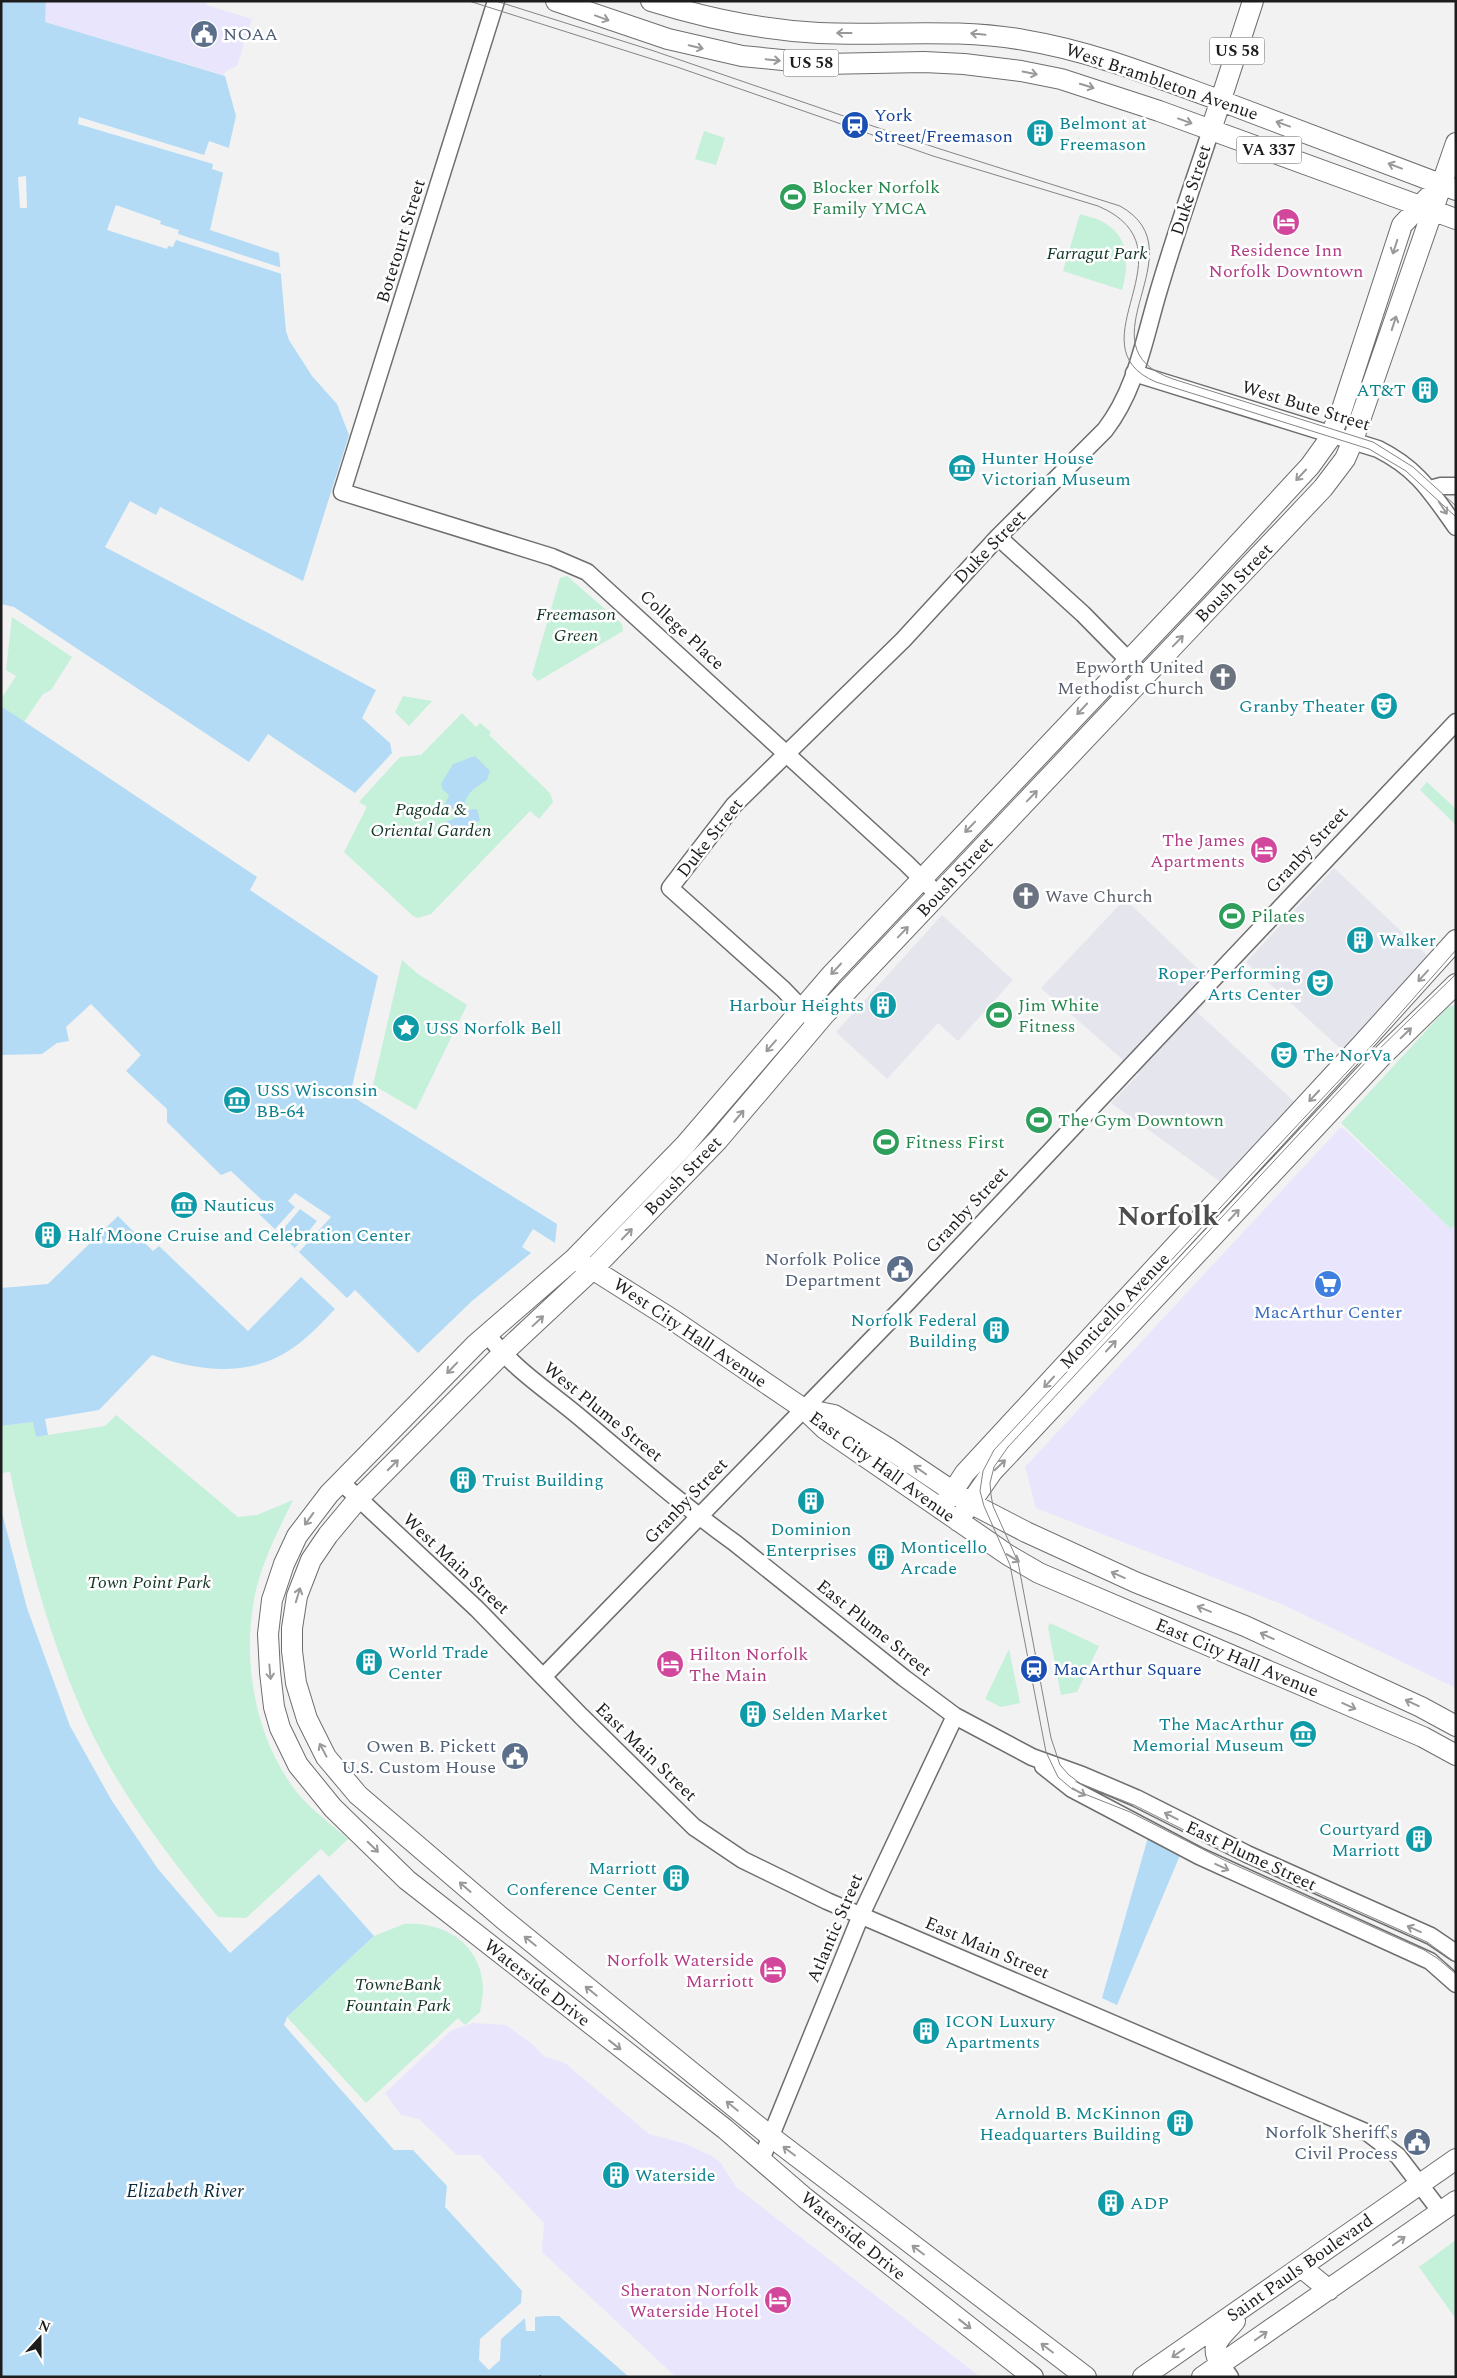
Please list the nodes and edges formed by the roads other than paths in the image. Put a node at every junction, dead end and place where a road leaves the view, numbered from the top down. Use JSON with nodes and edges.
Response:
{"nodes":[{"id":1,"x":496,"y":1,"type":"edge"},
{"id":2,"x":556,"y":1,"type":"edge"},
{"id":3,"x":651,"y":1,"type":"edge"},
{"id":4,"x":1253,"y":1,"type":"edge"},
{"id":5,"x":1221,"y":101,"type":"junction"},
{"id":6,"x":1211,"y":130,"type":"junction"},
{"id":7,"x":1456,"y":142,"type":"edge"},
{"id":8,"x":1448,"y":187,"type":"edge"},
{"id":9,"x":1426,"y":208,"type":"junction"},
{"id":10,"x":1456,"y":219,"type":"edge"},
{"id":11,"x":1134,"y":373,"type":"junction"},
{"id":12,"x":1331,"y":434,"type":"junction"},
{"id":13,"x":1353,"y":441,"type":"junction"},
{"id":14,"x":1456,"y":486,"type":"edge"},
{"id":15,"x":1430,"y":488,"type":"junction"},
{"id":16,"x":342,"y":492,"type":"joint"},
{"id":17,"x":1456,"y":527,"type":"edge"},
{"id":18,"x":998,"y":537,"type":"junction"},
{"id":19,"x":1128,"y":660,"type":"junction"},
{"id":20,"x":1145,"y":677,"type":"junction"},
{"id":21,"x":1456,"y":722,"type":"edge"},
{"id":22,"x":786,"y":754,"type":"junction"},
{"id":23,"x":922,"y":878,"type":"junction"},
{"id":24,"x":938,"y":895,"type":"junction"},
{"id":25,"x":1456,"y":940,"type":"edge"},
{"id":26,"x":1456,"y":984,"type":"edge"},
{"id":27,"x":802,"y":1009,"type":"junction"},
{"id":28,"x":817,"y":1024,"type":"junction"},
{"id":29,"x":575,"y":1258,"type":"junction"},
{"id":30,"x":593,"y":1269,"type":"junction"},
{"id":31,"x":487,"y":1334,"type":"junction"},
{"id":32,"x":502,"y":1354,"type":"junction"},
{"id":33,"x":804,"y":1409,"type":"junction"},
{"id":34,"x":341,"y":1482,"type":"junction"},
{"id":35,"x":952,"y":1492,"type":"junction"},
{"id":36,"x":358,"y":1499,"type":"junction"},
{"id":37,"x":970,"y":1503,"type":"junction"},
{"id":38,"x":940,"y":1509,"type":"junction"},
{"id":39,"x":699,"y":1517,"type":"junction"},
{"id":40,"x":958,"y":1521,"type":"junction"},
{"id":41,"x":543,"y":1677,"type":"junction"},
{"id":42,"x":955,"y":1716,"type":"junction"},
{"id":43,"x":1456,"y":1726,"type":"edge"},
{"id":44,"x":1456,"y":1755,"type":"edge"},
{"id":45,"x":1032,"y":1757,"type":"junction"},
{"id":46,"x":861,"y":1915,"type":"junction"},
{"id":47,"x":1456,"y":1953,"type":"edge"},
{"id":48,"x":558,"y":1964,"type":"junction"},
{"id":49,"x":525,"y":1974,"type":"junction"},
{"id":50,"x":1456,"y":1984,"type":"edge"},
{"id":51,"x":770,"y":2136,"type":"junction"},
{"id":52,"x":1456,"y":2159,"type":"edge"},
{"id":53,"x":761,"y":2160,"type":"junction"},
{"id":54,"x":1421,"y":2184,"type":"junction"},
{"id":55,"x":1448,"y":2206,"type":"edge"},
{"id":56,"x":1301,"y":2267,"type":"junction"},
{"id":57,"x":1328,"y":2290,"type":"junction"},
{"id":58,"x":1255,"y":2298,"type":"junction"},
{"id":59,"x":1226,"y":2370,"type":"edge"},
{"id":60,"x":1033,"y":2377,"type":"edge"},
{"id":61,"x":1086,"y":2377,"type":"edge"},
{"id":62,"x":1143,"y":2377,"type":"edge"},
{"id":63,"x":1202,"y":2377,"type":"edge"}],
"edges":[{"from":1,"to":16,"type":"street","name":"Botetourt Street"},
{"from":2,"to":6,"type":"main road","name":"West Brambleton Avenue","number":"US 58","one_way":true},
{"from":5,"to":3,"type":"main road","name":"West Brambleton Avenue","number":"US 58","one_way":true},
{"from":4,"to":5,"type":"main road","name":"Duke Street","number":"US 58"},
{"from":5,"to":6,"type":"main road","name":"Duke Street","number":"US 58"},
{"from":8,"to":5,"type":"main road","name":"West Brambleton Avenue","number":"VA 337","one_way":true},
{"from":6,"to":9,"type":"main road","name":"West Brambleton Avenue","number":"VA 337"},
{"from":6,"to":11,"type":"street","name":"Duke Street"},
{"from":7,"to":8,"type":"main road","name":"Boush Street"},
{"from":8,"to":9,"type":"main road","name":"Boush Street"},
{"from":9,"to":10,"type":"main road","name":"West Brambleton Avenue","number":"VA 337"},
{"from":9,"to":12,"type":"main road","name":"Boush Street","one_way":true},
{"from":13,"to":9,"type":"main road","name":"Boush Street","one_way":true},
{"from":11,"to":12,"type":"street","name":"West Bute Street"},
{"from":11,"to":18,"type":"street","name":"Duke Street"},
{"from":12,"to":13,"type":"street","name":"West Bute Street"},
{"from":12,"to":19,"type":"main road","name":"Boush Street","one_way":true},
{"from":13,"to":15,"type":"street","name":"West Bute Street"},
{"from":20,"to":13,"type":"main road","name":"Boush Street","one_way":true},
{"from":14,"to":15,"type":"street"},
{"from":15,"to":17,"type":"street","name":"West Bute Street","one_way":true},
{"from":16,"to":22,"type":"street","name":"College Place"},
{"from":18,"to":19,"type":"street"},
{"from":18,"to":22,"type":"street","name":"Duke Street"},
{"from":19,"to":20,"type":"street"},
{"from":19,"to":23,"type":"main road","name":"Boush Street","one_way":true},
{"from":24,"to":20,"type":"main road","name":"Boush Street","one_way":true},
{"from":21,"to":33,"type":"street","name":"Granby Street"},
{"from":22,"to":23,"type":"street","name":"College Place"},
{"from":22,"to":27,"type":"street","name":"Duke Street"},
{"from":23,"to":24,"type":"street","name":"College Place"},
{"from":23,"to":27,"type":"main road","name":"Boush Street","one_way":true},
{"from":28,"to":24,"type":"main road","name":"Boush Street","one_way":true},
{"from":25,"to":35,"type":"main road","name":"Monticello Avenue","one_way":true},
{"from":37,"to":26,"type":"main road","name":"Monticello Avenue","one_way":true},
{"from":27,"to":28,"type":"street"},
{"from":27,"to":29,"type":"main road","name":"Boush Street","one_way":true},
{"from":30,"to":28,"type":"main road","name":"Boush Street","one_way":true},
{"from":29,"to":30,"type":"main road","name":"West City Hall Avenue"},
{"from":29,"to":31,"type":"main road","name":"Boush Street"},
{"from":32,"to":30,"type":"main road","name":"Boush Street","one_way":true},
{"from":30,"to":33,"type":"main road","name":"West City Hall Avenue"},
{"from":31,"to":32,"type":"street","name":"West Plume Street"},
{"from":31,"to":34,"type":"main road","name":"Boush Street","one_way":true},
{"from":36,"to":32,"type":"main road","name":"Boush Street","one_way":true},
{"from":32,"to":39,"type":"street","name":"West Plume Street"},
{"from":35,"to":33,"type":"main road","name":"East City Hall Avenue","one_way":true},
{"from":33,"to":38,"type":"main road","name":"East City Hall Avenue"},
{"from":33,"to":39,"type":"street","name":"Granby Street"},
{"from":34,"to":36,"type":"street","name":"West Main Street"},
{"from":34,"to":49,"type":"main road","name":"Waterside Drive","one_way":true},
{"from":35,"to":37,"type":"main road","name":"East City Hall Avenue"},
{"from":35,"to":38,"type":"main road","name":"Monticello Avenue"},
{"from":36,"to":41,"type":"street","name":"West Main Street"},
{"from":48,"to":36,"type":"main road","name":"Waterside Drive","one_way":true},
{"from":37,"to":40,"type":"main road","name":"Monticello Avenue"},
{"from":43,"to":37,"type":"main road","name":"East City Hall Avenue","one_way":true},
{"from":38,"to":40,"type":"main road","name":"East City Hall Avenue"},
{"from":39,"to":41,"type":"street","name":"Granby Street"},
{"from":39,"to":42,"type":"street","name":"East Plume Street"},
{"from":40,"to":44,"type":"main road","name":"East City Hall Avenue","one_way":true},
{"from":41,"to":46,"type":"street","name":"East Main Street"},
{"from":42,"to":45,"type":"street","name":"East Plume Street"},
{"from":42,"to":46,"type":"street","name":"Atlantic Street"},
{"from":47,"to":45,"type":"street","name":"East Plume Street","one_way":true},
{"from":45,"to":50,"type":"street","name":"East Plume Street","one_way":true},
{"from":46,"to":51,"type":"street","name":"Atlantic Street"},
{"from":46,"to":54,"type":"street","name":"East Main Street"},
{"from":48,"to":49,"type":"main road"},
{"from":51,"to":48,"type":"main road","name":"Waterside Drive","one_way":true},
{"from":49,"to":53,"type":"main road","name":"Waterside Drive","one_way":true},
{"from":51,"to":53,"type":"street","name":"Atlantic Street"},
{"from":61,"to":51,"type":"main road","name":"Waterside Drive","one_way":true},
{"from":52,"to":54,"type":"main road","name":"Saint Pauls Boulevard"},
{"from":53,"to":60,"type":"main road","name":"Waterside Drive","one_way":true},
{"from":54,"to":55,"type":"street","name":"East Main Street"},
{"from":54,"to":56,"type":"main road","name":"Saint Pauls Boulevard"},
{"from":57,"to":55,"type":"main road","name":"Saint Pauls Boulevard","one_way":true},
{"from":56,"to":57,"type":"main road"},
{"from":56,"to":58,"type":"main road","name":"Saint Pauls Boulevard"},
{"from":59,"to":57,"type":"main road","name":"Saint Pauls Boulevard","one_way":true},
{"from":58,"to":59,"type":"main road"},
{"from":58,"to":62,"type":"main road","name":"Saint Pauls Boulevard","one_way":true},
{"from":59,"to":63,"type":"main road","name":"Saint Pauls Boulevard"}]}
